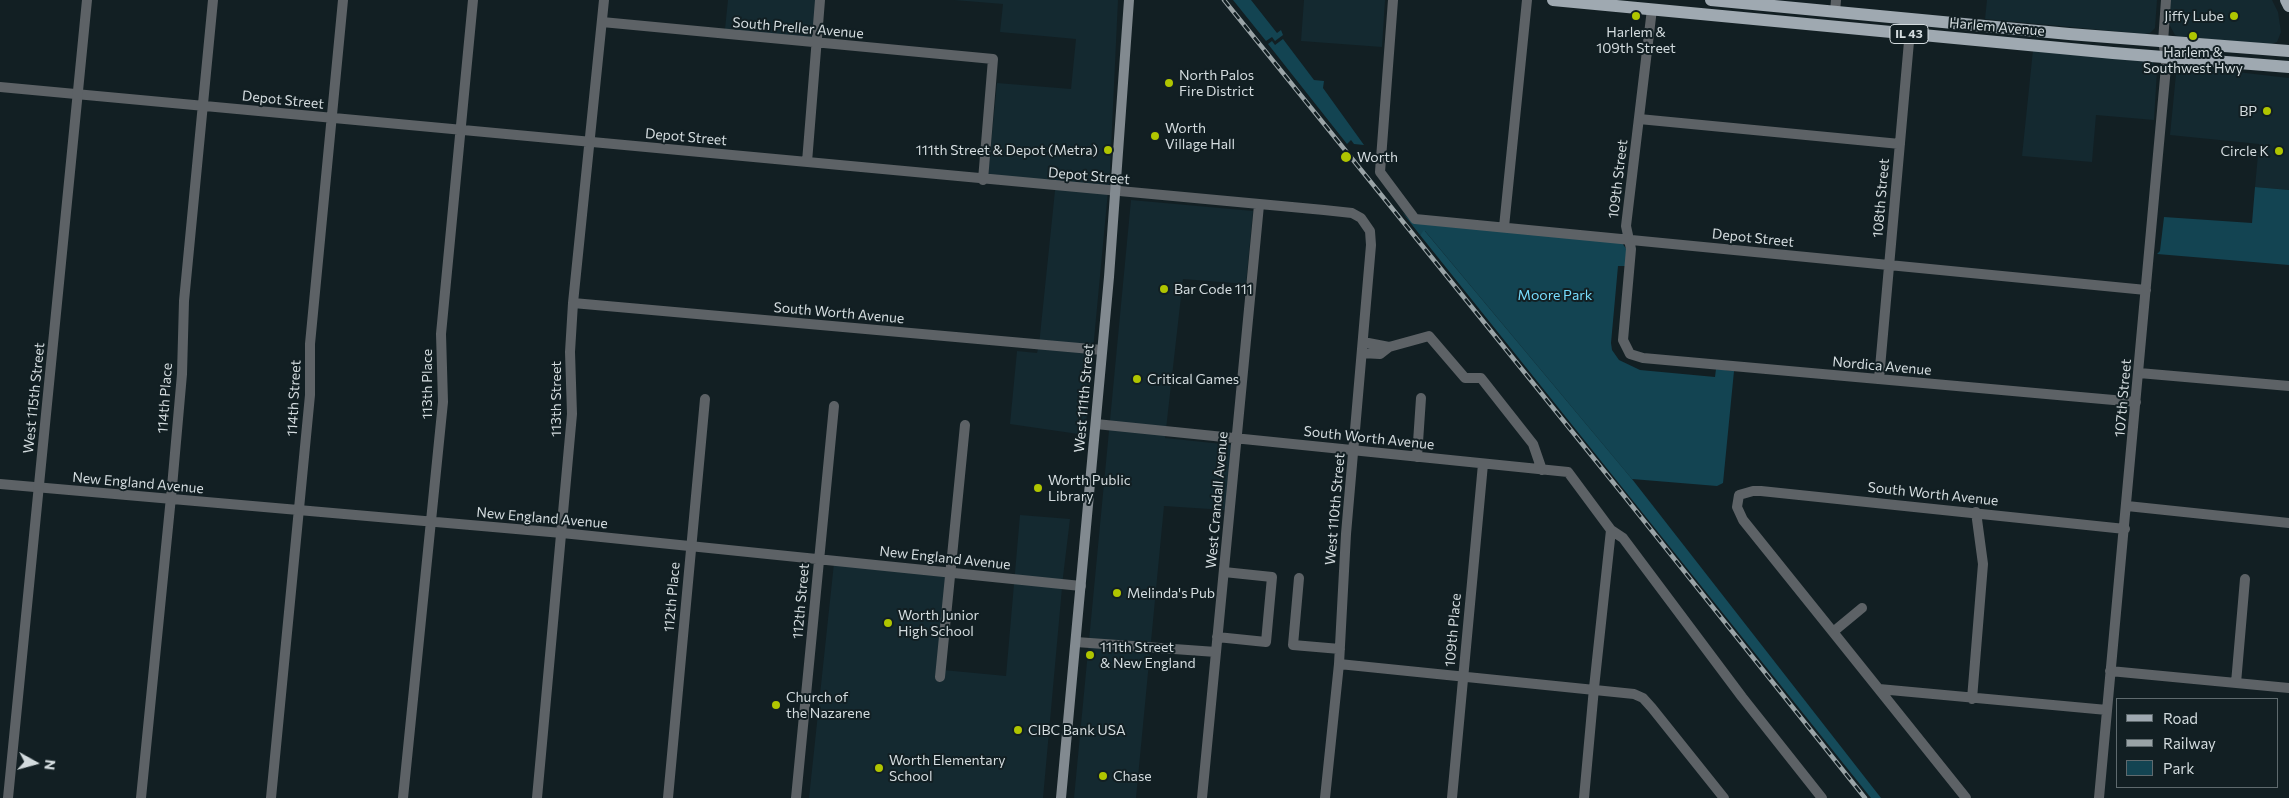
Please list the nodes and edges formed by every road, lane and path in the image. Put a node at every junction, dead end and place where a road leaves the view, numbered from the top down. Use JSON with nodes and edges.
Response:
{"nodes":[{"id":1,"x":87,"y":0,"type":"edge"},
{"id":2,"x":213,"y":0,"type":"edge"},
{"id":3,"x":343,"y":0,"type":"edge"},
{"id":4,"x":473,"y":0,"type":"edge"},
{"id":5,"x":604,"y":0,"type":"edge"},
{"id":6,"x":820,"y":0,"type":"edge"},
{"id":7,"x":1129,"y":0,"type":"edge"},
{"id":8,"x":1393,"y":0,"type":"edge"},
{"id":9,"x":1526,"y":0,"type":"edge"},
{"id":10,"x":1553,"y":0,"type":"edge"},
{"id":11,"x":1706,"y":0,"type":"edge"},
{"id":12,"x":1711,"y":0,"type":"edge"},
{"id":13,"x":2166,"y":0,"type":"edge"},
{"id":14,"x":2286,"y":0,"type":"edge"},
{"id":15,"x":1835,"y":6,"type":"edge"},
{"id":16,"x":2289,"y":6,"type":"edge"},
{"id":17,"x":1652,"y":9,"type":"junction"},
{"id":18,"x":1704,"y":14,"type":"junction"},
{"id":19,"x":1911,"y":19,"type":"junction"},
{"id":20,"x":602,"y":22,"type":"junction"},
{"id":21,"x":1910,"y":34,"type":"junction"},
{"id":22,"x":2289,"y":39,"type":"edge"},
{"id":23,"x":2163,"y":42,"type":"junction"},
{"id":24,"x":817,"y":44,"type":"junction"},
{"id":25,"x":2283,"y":51,"type":"edge"},
{"id":26,"x":2166,"y":57,"type":"junction"},
{"id":27,"x":2289,"y":67,"type":"edge"},
{"id":28,"x":0,"y":87,"type":"edge"},
{"id":29,"x":78,"y":94,"type":"junction"},
{"id":30,"x":203,"y":106,"type":"junction"},
{"id":31,"x":332,"y":118,"type":"junction"},
{"id":32,"x":1639,"y":119,"type":"junction"},
{"id":33,"x":461,"y":131,"type":"junction"},
{"id":34,"x":589,"y":142,"type":"junction"},
{"id":35,"x":1900,"y":144,"type":"junction"},
{"id":36,"x":807,"y":162,"type":"junction"},
{"id":37,"x":983,"y":180,"type":"junction"},
{"id":38,"x":1116,"y":192,"type":"junction"},
{"id":39,"x":1260,"y":205,"type":"junction"},
{"id":40,"x":1366,"y":223,"type":"joint"},
{"id":41,"x":1504,"y":227,"type":"junction"},
{"id":42,"x":1629,"y":238,"type":"junction"},
{"id":43,"x":1889,"y":266,"type":"junction"},
{"id":44,"x":2146,"y":290,"type":"junction"},
{"id":45,"x":573,"y":303,"type":"junction"},
{"id":46,"x":1363,"y":348,"type":"junction"},
{"id":47,"x":1102,"y":350,"type":"junction"},
{"id":48,"x":1627,"y":351,"type":"joint"},
{"id":49,"x":2138,"y":373,"type":"junction"},
{"id":50,"x":1879,"y":379,"type":"junction"},
{"id":51,"x":2289,"y":386,"type":"edge"},
{"id":52,"x":1421,"y":398,"type":"dead end"},
{"id":53,"x":705,"y":399,"type":"dead end"},
{"id":54,"x":2136,"y":402,"type":"junction"},
{"id":55,"x":834,"y":406,"type":"dead end"},
{"id":56,"x":1096,"y":424,"type":"junction"},
{"id":57,"x":964,"y":425,"type":"dead end"},
{"id":58,"x":1236,"y":439,"type":"junction"},
{"id":59,"x":1354,"y":451,"type":"junction"},
{"id":60,"x":1417,"y":457,"type":"junction"},
{"id":61,"x":1483,"y":464,"type":"junction"},
{"id":62,"x":1542,"y":470,"type":"junction"},
{"id":63,"x":0,"y":484,"type":"edge"},
{"id":64,"x":38,"y":488,"type":"junction"},
{"id":65,"x":169,"y":499,"type":"junction"},
{"id":66,"x":2127,"y":506,"type":"junction"},
{"id":67,"x":300,"y":510,"type":"junction"},
{"id":68,"x":1976,"y":512,"type":"junction"},
{"id":69,"x":431,"y":522,"type":"junction"},
{"id":70,"x":2289,"y":523,"type":"edge"},
{"id":71,"x":2125,"y":528,"type":"junction"},
{"id":72,"x":1611,"y":530,"type":"junction"},
{"id":73,"x":562,"y":533,"type":"junction"},
{"id":74,"x":691,"y":546,"type":"junction"},
{"id":75,"x":819,"y":558,"type":"junction"},
{"id":76,"x":951,"y":572,"type":"junction"},
{"id":77,"x":1224,"y":572,"type":"junction"},
{"id":78,"x":1299,"y":578,"type":"dead end"},
{"id":79,"x":2244,"y":579,"type":"dead end"},
{"id":80,"x":1081,"y":586,"type":"junction"},
{"id":81,"x":1862,"y":608,"type":"dead end"},
{"id":82,"x":1833,"y":632,"type":"junction"},
{"id":83,"x":1217,"y":637,"type":"junction"},
{"id":84,"x":1076,"y":642,"type":"junction"},
{"id":85,"x":1340,"y":649,"type":"junction"},
{"id":86,"x":1216,"y":652,"type":"junction"},
{"id":87,"x":1339,"y":664,"type":"junction"},
{"id":88,"x":2110,"y":671,"type":"junction"},
{"id":89,"x":1463,"y":676,"type":"junction"},
{"id":90,"x":940,"y":677,"type":"dead end"},
{"id":91,"x":2236,"y":683,"type":"junction"},
{"id":92,"x":1594,"y":688,"type":"junction"},
{"id":93,"x":2289,"y":688,"type":"edge"},
{"id":94,"x":1879,"y":689,"type":"junction"},
{"id":95,"x":1972,"y":699,"type":"junction"},
{"id":96,"x":2107,"y":710,"type":"junction"},
{"id":97,"x":8,"y":798,"type":"edge"},
{"id":98,"x":141,"y":798,"type":"edge"},
{"id":99,"x":271,"y":798,"type":"edge"},
{"id":100,"x":403,"y":798,"type":"edge"},
{"id":101,"x":537,"y":798,"type":"edge"},
{"id":102,"x":668,"y":798,"type":"edge"},
{"id":103,"x":796,"y":798,"type":"edge"},
{"id":104,"x":1061,"y":798,"type":"edge"},
{"id":105,"x":1202,"y":798,"type":"edge"},
{"id":106,"x":1325,"y":798,"type":"edge"},
{"id":107,"x":1452,"y":798,"type":"edge"},
{"id":108,"x":1584,"y":798,"type":"edge"},
{"id":109,"x":1724,"y":798,"type":"edge"},
{"id":110,"x":1822,"y":798,"type":"edge"},
{"id":111,"x":1966,"y":798,"type":"edge"},
{"id":112,"x":2099,"y":798,"type":"edge"}],
"edges":[{"from":1,"to":29,"type":"street","name":"West 115th Street"},
{"from":2,"to":30,"type":"street","name":"114th Place"},
{"from":3,"to":31,"type":"street","name":"114th Street"},
{"from":4,"to":33,"type":"street","name":"113th Place"},
{"from":5,"to":20,"type":"street","name":"113th Street"},
{"from":6,"to":24,"type":"street"},
{"from":7,"to":38,"type":"main road","name":"West 111th Street"},
{"from":8,"to":41,"type":"street","name":"Depot Street"},
{"from":9,"to":41,"type":"street"},
{"from":10,"to":17,"type":"main road","name":"Harlem Avenue","number":"IL 43"},
{"from":11,"to":18,"type":"street"},
{"from":12,"to":15,"type":"main road","name":"Harlem Avenue","number":"IL 43"},
{"from":13,"to":23,"type":"street","name":"107th Street"},
{"from":14,"to":16,"type":"main road"},
{"from":15,"to":19,"type":"main road","name":"Harlem Avenue","number":"IL 43"},
{"from":17,"to":18,"type":"main road","name":"Harlem Avenue","number":"IL 43"},
{"from":17,"to":32,"type":"street","name":"109th Street"},
{"from":18,"to":21,"type":"main road","name":"Harlem Avenue","number":"IL 43"},
{"from":19,"to":21,"type":"street","name":"108th Street"},
{"from":19,"to":23,"type":"main road","name":"Harlem Avenue","number":"IL 43"},
{"from":20,"to":24,"type":"street","name":"South Preller Avenue"},
{"from":20,"to":34,"type":"street","name":"113th Street"},
{"from":21,"to":26,"type":"main road","name":"Harlem Avenue","number":"IL 43"},
{"from":21,"to":35,"type":"street","name":"108th Street"},
{"from":22,"to":25,"type":"main road"},
{"from":23,"to":25,"type":"main road","name":"Harlem Avenue","number":"IL 43"},
{"from":23,"to":26,"type":"street","name":"107th Street"},
{"from":24,"to":36,"type":"street"},
{"from":24,"to":37,"type":"street","name":"South Preller Avenue"},
{"from":26,"to":27,"type":"main road","name":"Harlem Avenue","number":"IL 43"},
{"from":26,"to":44,"type":"street","name":"107th Street"},
{"from":28,"to":29,"type":"street","name":"Depot Street"},
{"from":29,"to":30,"type":"street","name":"Depot Street"},
{"from":29,"to":64,"type":"street","name":"West 115th Street"},
{"from":30,"to":31,"type":"street","name":"Depot Street"},
{"from":30,"to":65,"type":"street","name":"114th Place"},
{"from":31,"to":33,"type":"street","name":"Depot Street"},
{"from":31,"to":67,"type":"street","name":"114th Street"},
{"from":32,"to":35,"type":"street"},
{"from":32,"to":42,"type":"street","name":"109th Street"},
{"from":33,"to":34,"type":"street","name":"Depot Street"},
{"from":33,"to":69,"type":"street","name":"113th Place"},
{"from":34,"to":36,"type":"street","name":"Depot Street"},
{"from":34,"to":45,"type":"street","name":"113th Street"},
{"from":35,"to":43,"type":"street","name":"108th Street"},
{"from":36,"to":37,"type":"street","name":"Depot Street"},
{"from":37,"to":38,"type":"street","name":"Depot Street"},
{"from":38,"to":39,"type":"street","name":"Depot Street"},
{"from":38,"to":47,"type":"main road","name":"West 111th Street"},
{"from":39,"to":40,"type":"street","name":"Depot Street"},
{"from":39,"to":58,"type":"street","name":"West Crandall Avenue"},
{"from":40,"to":46,"type":"street","name":"West 110th Street"},
{"from":41,"to":42,"type":"street","name":"Depot Street"},
{"from":42,"to":43,"type":"street","name":"Depot Street"},
{"from":42,"to":48,"type":"street","name":"109th Street"},
{"from":43,"to":44,"type":"street","name":"Depot Street"},
{"from":43,"to":50,"type":"street","name":"108th Street"},
{"from":44,"to":49,"type":"street","name":"107th Street"},
{"from":45,"to":47,"type":"street","name":"South Worth Avenue"},
{"from":45,"to":73,"type":"street","name":"113th Street"},
{"from":46,"to":59,"type":"street","name":"West 110th Street"},
{"from":46,"to":62,"type":"street"},
{"from":47,"to":56,"type":"main road","name":"West 111th Street"},
{"from":48,"to":50,"type":"street","name":"Nordica Avenue"},
{"from":49,"to":51,"type":"street"},
{"from":49,"to":54,"type":"street","name":"107th Street"},
{"from":50,"to":54,"type":"street","name":"Nordica Avenue"},
{"from":52,"to":60,"type":"street"},
{"from":53,"to":74,"type":"street","name":"112th Place"},
{"from":54,"to":66,"type":"street","name":"107th Street"},
{"from":55,"to":75,"type":"street","name":"112th Street"},
{"from":56,"to":58,"type":"street","name":"South Worth Avenue"},
{"from":56,"to":80,"type":"main road","name":"West 111th Street"},
{"from":57,"to":76,"type":"street"},
{"from":58,"to":59,"type":"street","name":"South Worth Avenue"},
{"from":58,"to":77,"type":"street","name":"West Crandall Avenue"},
{"from":59,"to":60,"type":"street","name":"South Worth Avenue"},
{"from":59,"to":85,"type":"street","name":"West 110th Street"},
{"from":60,"to":61,"type":"street","name":"South Worth Avenue"},
{"from":61,"to":62,"type":"street","name":"South Worth Avenue"},
{"from":61,"to":89,"type":"street","name":"109th Place"},
{"from":62,"to":72,"type":"street","name":"South Worth Avenue"},
{"from":63,"to":64,"type":"street","name":"New England Avenue"},
{"from":64,"to":65,"type":"street","name":"New England Avenue"},
{"from":64,"to":97,"type":"street","name":"West 115th Street"},
{"from":65,"to":67,"type":"street","name":"New England Avenue"},
{"from":65,"to":98,"type":"street","name":"114th Place"},
{"from":66,"to":70,"type":"street"},
{"from":66,"to":71,"type":"street","name":"107th Street"},
{"from":67,"to":69,"type":"street","name":"New England Avenue"},
{"from":67,"to":99,"type":"street","name":"114th Street"},
{"from":68,"to":71,"type":"street","name":"South Worth Avenue"},
{"from":68,"to":82,"type":"street","name":"South Worth Avenue"},
{"from":68,"to":95,"type":"street"},
{"from":69,"to":73,"type":"street","name":"New England Avenue"},
{"from":69,"to":100,"type":"street","name":"113th Place"},
{"from":71,"to":88,"type":"street","name":"107th Street"},
{"from":72,"to":92,"type":"street"},
{"from":72,"to":110,"type":"street","name":"South Worth Avenue"},
{"from":73,"to":74,"type":"street","name":"New England Avenue"},
{"from":73,"to":101,"type":"street","name":"113th Street"},
{"from":74,"to":75,"type":"street","name":"New England Avenue"},
{"from":74,"to":102,"type":"street","name":"112th Place"},
{"from":75,"to":76,"type":"street","name":"New England Avenue"},
{"from":75,"to":103,"type":"street","name":"112th Street"},
{"from":76,"to":80,"type":"street","name":"New England Avenue"},
{"from":76,"to":90,"type":"street"},
{"from":77,"to":83,"type":"street","name":"West Crandall Avenue"},
{"from":77,"to":83,"type":"street"},
{"from":78,"to":85,"type":"street"},
{"from":79,"to":91,"type":"street"},
{"from":80,"to":84,"type":"main road","name":"West 111th Street"},
{"from":81,"to":82,"type":"street"},
{"from":82,"to":94,"type":"street"},
{"from":83,"to":86,"type":"street","name":"West Crandall Avenue"},
{"from":84,"to":86,"type":"street"},
{"from":84,"to":104,"type":"main road","name":"West 111th Street"},
{"from":85,"to":87,"type":"street","name":"West 110th Street"},
{"from":86,"to":105,"type":"street","name":"West Crandall Avenue"},
{"from":87,"to":89,"type":"street"},
{"from":87,"to":106,"type":"street","name":"West 110th Street"},
{"from":88,"to":91,"type":"street"},
{"from":88,"to":96,"type":"street","name":"107th Street"},
{"from":89,"to":92,"type":"street"},
{"from":89,"to":107,"type":"street","name":"109th Place"},
{"from":91,"to":93,"type":"street"},
{"from":92,"to":108,"type":"street"},
{"from":92,"to":109,"type":"street"},
{"from":94,"to":95,"type":"street"},
{"from":94,"to":111,"type":"street"},
{"from":95,"to":96,"type":"street"},
{"from":96,"to":112,"type":"street","name":"107th Street"}]}
